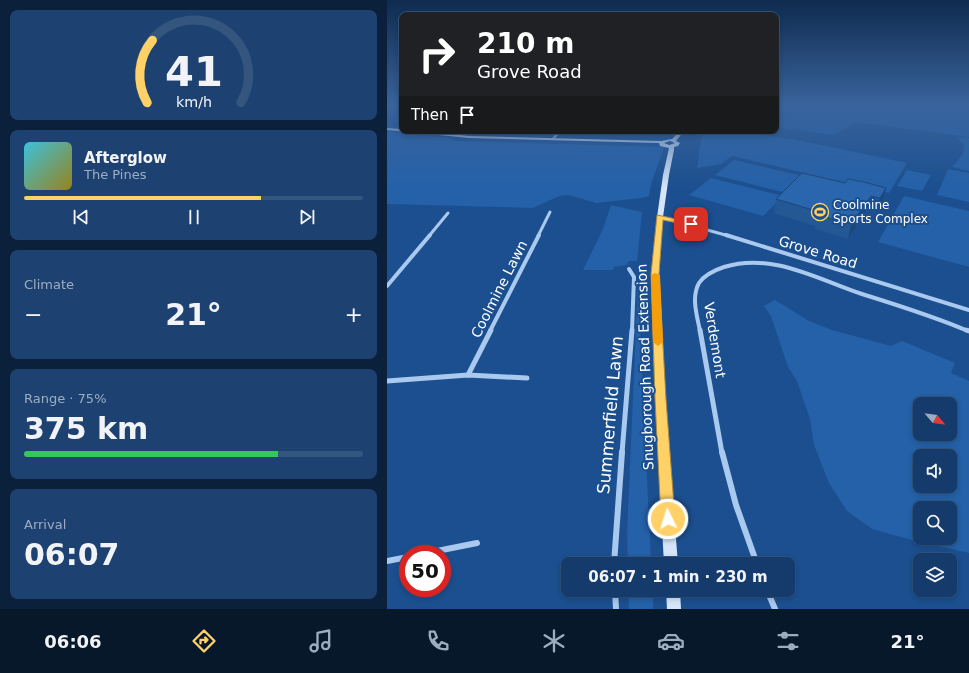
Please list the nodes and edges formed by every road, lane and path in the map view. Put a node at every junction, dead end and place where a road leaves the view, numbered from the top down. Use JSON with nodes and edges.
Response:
{"nodes":[{"id":1,"x":437,"y":134,"type":"edge"},
{"id":2,"x":557,"y":134,"type":"edge"},
{"id":3,"x":680,"y":134,"type":"edge"},
{"id":4,"x":553,"y":139,"type":"junction"},
{"id":5,"x":672,"y":144,"type":"junction"},
{"id":6,"x":550,"y":212,"type":"dead end"},
{"id":7,"x":448,"y":213,"type":"dead end"},
{"id":8,"x":660,"y":217,"type":"junction"},
{"id":9,"x":629,"y":269,"type":"dead end"},
{"id":10,"x":387,"y":286,"type":"edge"},
{"id":11,"x":969,"y":310,"type":"edge"},
{"id":12,"x":969,"y":331,"type":"edge"},
{"id":13,"x":468,"y":375,"type":"junction"},
{"id":14,"x":527,"y":378,"type":"dead end"},
{"id":15,"x":387,"y":381,"type":"edge"},
{"id":16,"x":477,"y":543,"type":"dead end"},
{"id":17,"x":451,"y":548,"type":"edge"},
{"id":18,"x":614,"y":557,"type":"edge"},
{"id":19,"x":671,"y":557,"type":"edge"},
{"id":20,"x":754,"y":557,"type":"edge"},
{"id":21,"x":399,"y":559,"type":"edge"},
{"id":22,"x":387,"y":561,"type":"edge"},
{"id":23,"x":615,"y":597,"type":"edge"},
{"id":24,"x":673,"y":597,"type":"edge"},
{"id":25,"x":770,"y":597,"type":"edge"},
{"id":26,"x":616,"y":609,"type":"edge"},
{"id":27,"x":674,"y":609,"type":"edge"},
{"id":28,"x":775,"y":609,"type":"edge"}],
"edges":[{"from":1,"to":4,"type":"main road"},
{"from":2,"to":4,"type":"street"},
{"from":3,"to":5,"type":"main road"},
{"from":4,"to":5,"type":"main road"},
{"from":5,"to":8,"type":"main road","name":"Snugborough Road Extension"},
{"from":6,"to":13,"type":"street","name":"Coolmine Lawn"},
{"from":7,"to":10,"type":"street"},
{"from":8,"to":11,"type":"street","name":"Grove Road"},
{"from":8,"to":19,"type":"main road","name":"Snugborough Road Extension"},
{"from":9,"to":18,"type":"street","name":"Summerfield Lawn"},
{"from":12,"to":20,"type":"street","name":"Verdemont"},
{"from":13,"to":14,"type":"street"},
{"from":13,"to":15,"type":"street"},
{"from":16,"to":17,"type":"street"},
{"from":21,"to":22,"type":"street"},
{"from":23,"to":26,"type":"street"},
{"from":24,"to":27,"type":"main road"},
{"from":25,"to":28,"type":"street"}]}
